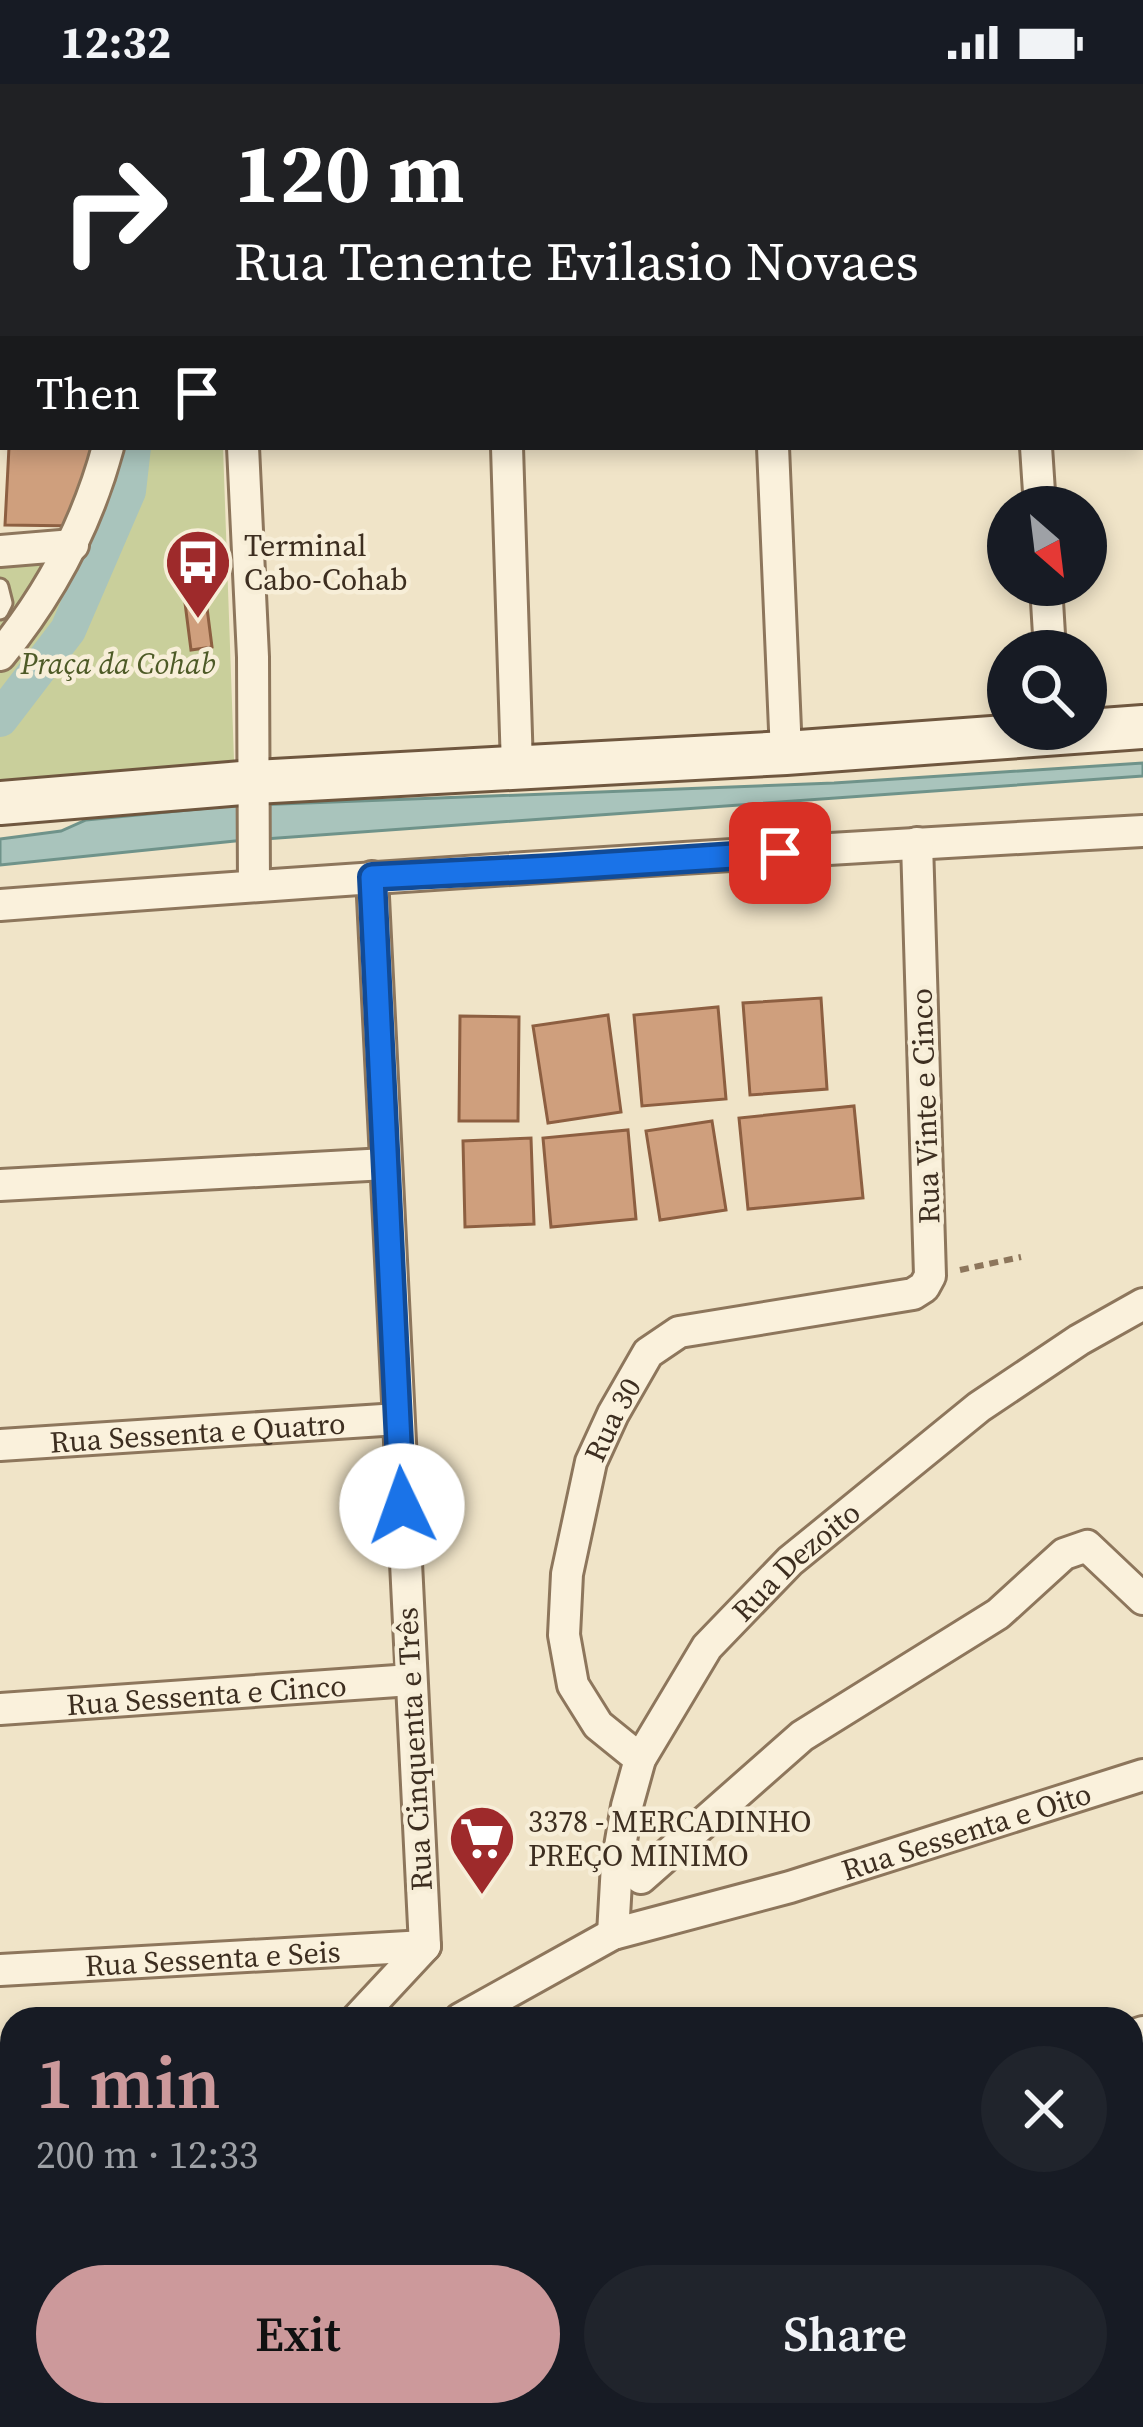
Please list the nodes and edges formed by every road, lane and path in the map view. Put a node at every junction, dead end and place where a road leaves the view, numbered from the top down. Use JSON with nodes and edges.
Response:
{"nodes":[{"id":1,"x":107,"y":450,"type":"edge"},
{"id":2,"x":243,"y":450,"type":"edge"},
{"id":3,"x":508,"y":450,"type":"edge"},
{"id":4,"x":773,"y":450,"type":"edge"},
{"id":5,"x":1036,"y":450,"type":"edge"},
{"id":6,"x":1039,"y":486,"type":"edge"},
{"id":7,"x":73,"y":545,"type":"junction"},
{"id":8,"x":0,"y":551,"type":"edge"},
{"id":9,"x":0,"y":587,"type":"edge"},
{"id":10,"x":0,"y":611,"type":"edge"},
{"id":11,"x":0,"y":655,"type":"edge"},
{"id":12,"x":1143,"y":727,"type":"edge"},
{"id":13,"x":1107,"y":729,"type":"edge"},
{"id":14,"x":987,"y":737,"type":"edge"},
{"id":15,"x":786,"y":753,"type":"junction"},
{"id":16,"x":517,"y":767,"type":"junction"},
{"id":17,"x":254,"y":791,"type":"junction"},
{"id":18,"x":0,"y":803,"type":"edge"},
{"id":19,"x":1143,"y":831,"type":"edge"},
{"id":20,"x":917,"y":843,"type":"junction"},
{"id":21,"x":372,"y":877,"type":"junction"},
{"id":22,"x":254,"y":886,"type":"junction"},
{"id":23,"x":0,"y":905,"type":"edge"},
{"id":24,"x":386,"y":1164,"type":"junction"},
{"id":25,"x":0,"y":1185,"type":"edge"},
{"id":26,"x":1021,"y":1257,"type":"dead end"},
{"id":27,"x":930,"y":1276,"type":"junction"},
{"id":28,"x":1143,"y":1304,"type":"edge"},
{"id":29,"x":398,"y":1418,"type":"junction"},
{"id":30,"x":0,"y":1445,"type":"edge"},
{"id":31,"x":1143,"y":1600,"type":"edge"},
{"id":32,"x":411,"y":1680,"type":"junction"},
{"id":33,"x":0,"y":1709,"type":"edge"},
{"id":34,"x":640,"y":1759,"type":"junction"},
{"id":35,"x":1143,"y":1775,"type":"edge"},
{"id":36,"x":641,"y":1878,"type":"dead end"},
{"id":37,"x":613,"y":1934,"type":"junction"},
{"id":38,"x":424,"y":1946,"type":"junction"},
{"id":39,"x":0,"y":1970,"type":"edge"},
{"id":40,"x":368,"y":2007,"type":"edge"},
{"id":41,"x":482,"y":2007,"type":"edge"}],
"edges":[{"from":1,"to":7,"type":"street"},
{"from":2,"to":17,"type":"street"},
{"from":3,"to":16,"type":"street"},
{"from":4,"to":15,"type":"street"},
{"from":5,"to":6,"type":"street"},
{"from":7,"to":8,"type":"street"},
{"from":7,"to":11,"type":"street"},
{"from":9,"to":10,"type":"lane"},
{"from":12,"to":13,"type":"street"},
{"from":14,"to":15,"type":"street"},
{"from":15,"to":16,"type":"street"},
{"from":16,"to":17,"type":"street"},
{"from":17,"to":18,"type":"street"},
{"from":17,"to":22,"type":"street"},
{"from":19,"to":20,"type":"street"},
{"from":20,"to":21,"type":"street"},
{"from":20,"to":27,"type":"street","name":"Rua Vinte e Cinco"},
{"from":21,"to":22,"type":"street"},
{"from":21,"to":24,"type":"street","name":"Rua Cinquenta e Três"},
{"from":22,"to":23,"type":"street"},
{"from":24,"to":25,"type":"street"},
{"from":24,"to":29,"type":"street","name":"Rua Cinquenta e Três"},
{"from":26,"to":27,"type":"path"},
{"from":27,"to":34,"type":"street","name":"Rua 30"},
{"from":28,"to":34,"type":"street","name":"Rua Dezoito"},
{"from":29,"to":30,"type":"street","name":"Rua Sessenta e Quatro"},
{"from":29,"to":32,"type":"street","name":"Rua Cinquenta e Três"},
{"from":31,"to":36,"type":"street"},
{"from":32,"to":33,"type":"street","name":"Rua Sessenta e Cinco"},
{"from":32,"to":38,"type":"street","name":"Rua Cinquenta e Três"},
{"from":34,"to":37,"type":"street","name":"Rua Dezoito"},
{"from":35,"to":37,"type":"street","name":"Rua Sessenta e Oito"},
{"from":37,"to":41,"type":"street","name":"Rua Sessenta e Oito"},
{"from":38,"to":39,"type":"street","name":"Rua Sessenta e Seis"},
{"from":38,"to":40,"type":"street"}]}
